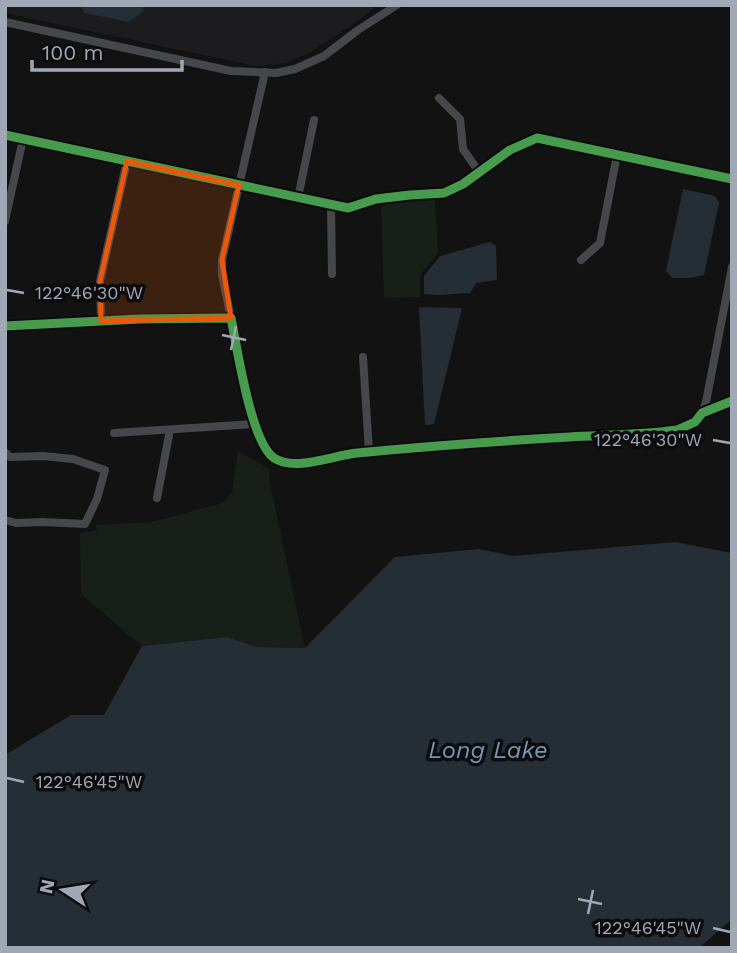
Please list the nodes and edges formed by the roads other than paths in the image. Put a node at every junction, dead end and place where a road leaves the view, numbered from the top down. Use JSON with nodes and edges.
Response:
{"nodes":[{"id":1,"x":397,"y":5,"type":"edge"},
{"id":2,"x":5,"y":22,"type":"edge"},
{"id":3,"x":265,"y":72,"type":"junction"},
{"id":4,"x":439,"y":98,"type":"dead end"},
{"id":5,"x":314,"y":120,"type":"dead end"},
{"id":6,"x":5,"y":135,"type":"edge"},
{"id":7,"x":23,"y":139,"type":"junction"},
{"id":8,"x":617,"y":155,"type":"junction"},
{"id":9,"x":127,"y":161,"type":"junction"},
{"id":10,"x":479,"y":173,"type":"junction"},
{"id":11,"x":732,"y":179,"type":"edge"},
{"id":12,"x":239,"y":185,"type":"junction"},
{"id":13,"x":298,"y":198,"type":"junction"},
{"id":14,"x":331,"y":205,"type":"junction"},
{"id":15,"x":5,"y":220,"type":"edge"},
{"id":16,"x":580,"y":260,"type":"dead end"},
{"id":17,"x":732,"y":267,"type":"edge"},
{"id":18,"x":332,"y":274,"type":"dead end"},
{"id":19,"x":231,"y":318,"type":"junction"},
{"id":20,"x":101,"y":321,"type":"junction"},
{"id":21,"x":5,"y":326,"type":"edge"},
{"id":22,"x":363,"y":357,"type":"dead end"},
{"id":23,"x":732,"y":401,"type":"edge"},
{"id":24,"x":702,"y":412,"type":"junction"},
{"id":25,"x":254,"y":424,"type":"junction"},
{"id":26,"x":170,"y":429,"type":"junction"},
{"id":27,"x":114,"y":433,"type":"dead end"},
{"id":28,"x":5,"y":452,"type":"edge"},
{"id":29,"x":369,"y":452,"type":"junction"},
{"id":30,"x":157,"y":498,"type":"dead end"},
{"id":31,"x":5,"y":520,"type":"edge"}],
"edges":[{"from":1,"to":3,"type":"street"},
{"from":2,"to":3,"type":"street"},
{"from":3,"to":12,"type":"street"},
{"from":4,"to":10,"type":"street"},
{"from":5,"to":13,"type":"street"},
{"from":6,"to":7,"type":"street"},
{"from":7,"to":9,"type":"street"},
{"from":7,"to":15,"type":"street"},
{"from":8,"to":10,"type":"street"},
{"from":8,"to":11,"type":"street"},
{"from":8,"to":16,"type":"street"},
{"from":9,"to":12,"type":"street"},
{"from":9,"to":20,"type":"street"},
{"from":10,"to":14,"type":"street"},
{"from":12,"to":13,"type":"street"},
{"from":12,"to":19,"type":"street"},
{"from":13,"to":14,"type":"street"},
{"from":14,"to":18,"type":"street"},
{"from":17,"to":24,"type":"street"},
{"from":19,"to":20,"type":"street"},
{"from":19,"to":25,"type":"street"},
{"from":20,"to":21,"type":"street"},
{"from":22,"to":29,"type":"street"},
{"from":23,"to":24,"type":"street"},
{"from":24,"to":29,"type":"street"},
{"from":25,"to":26,"type":"street"},
{"from":25,"to":29,"type":"street"},
{"from":26,"to":27,"type":"street"},
{"from":26,"to":30,"type":"street"},
{"from":28,"to":31,"type":"street"}]}
